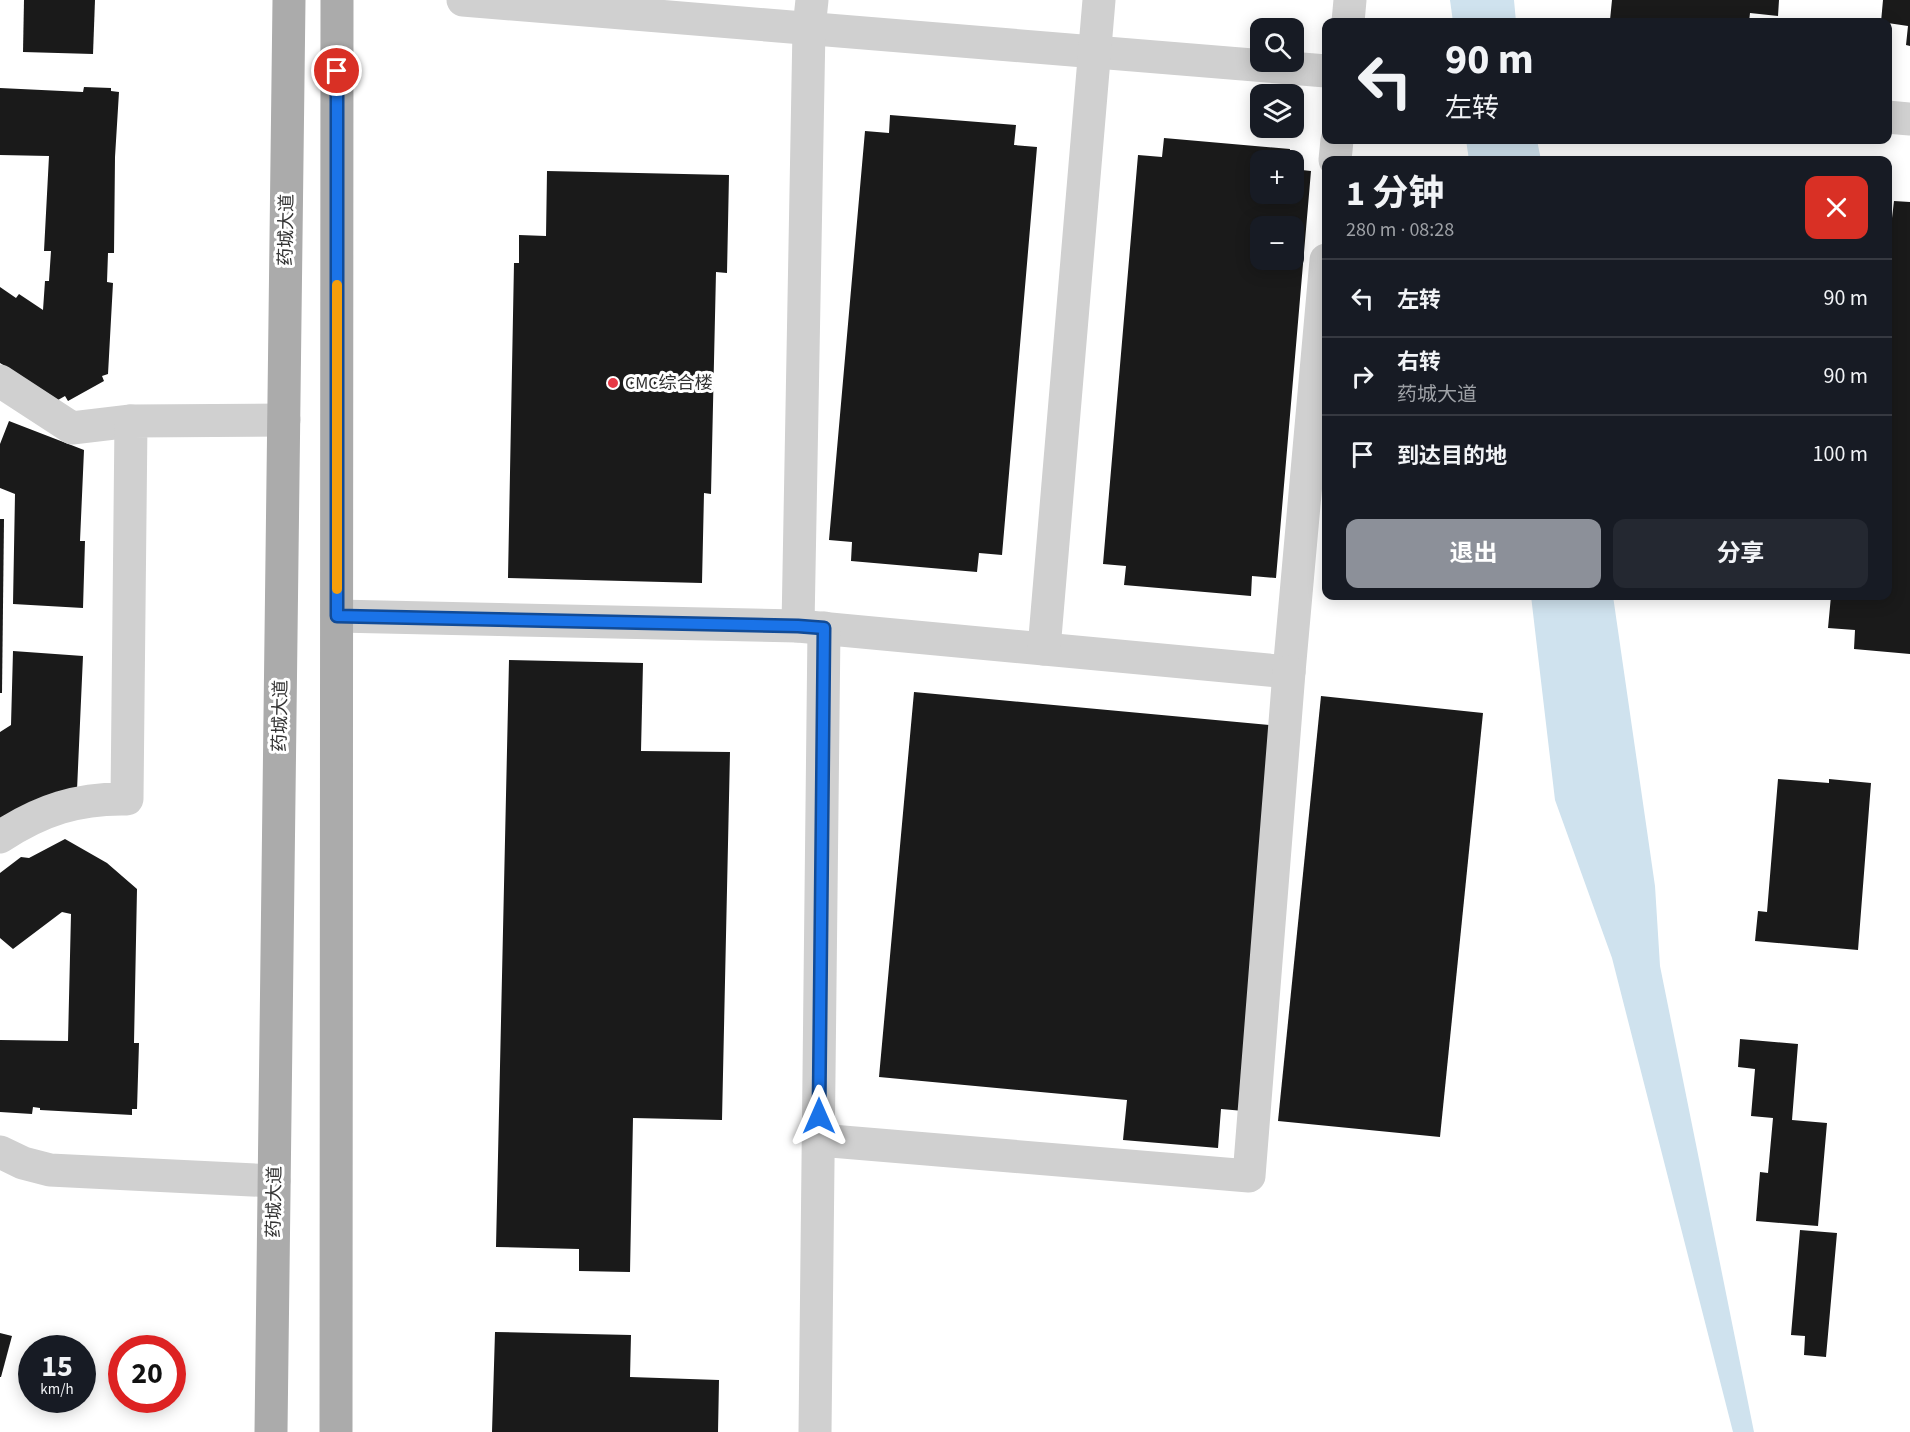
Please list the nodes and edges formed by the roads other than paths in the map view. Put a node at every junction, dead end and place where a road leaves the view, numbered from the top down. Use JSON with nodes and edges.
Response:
{"nodes":[{"id":1,"x":289,"y":0,"type":"edge"},
{"id":2,"x":337,"y":0,"type":"edge"},
{"id":3,"x":463,"y":0,"type":"edge"},
{"id":4,"x":1099,"y":0,"type":"edge"},
{"id":5,"x":1350,"y":0,"type":"edge"},
{"id":6,"x":811,"y":14,"type":"edge"},
{"id":7,"x":1348,"y":18,"type":"edge"},
{"id":8,"x":1095,"y":52,"type":"junction"},
{"id":9,"x":1322,"y":71,"type":"edge"},
{"id":10,"x":1892,"y":117,"type":"edge"},
{"id":11,"x":1910,"y":119,"type":"edge"},
{"id":12,"x":1322,"y":305,"type":"edge"},
{"id":13,"x":0,"y":381,"type":"edge"},
{"id":14,"x":284,"y":420,"type":"junction"},
{"id":15,"x":131,"y":421,"type":"junction"},
{"id":16,"x":337,"y":616,"type":"junction"},
{"id":17,"x":811,"y":627,"type":"junction"},
{"id":18,"x":1044,"y":649,"type":"junction"},
{"id":19,"x":1289,"y":672,"type":"junction"},
{"id":20,"x":0,"y":837,"type":"edge"},
{"id":21,"x":819,"y":1140,"type":"junction"},
{"id":22,"x":0,"y":1152,"type":"edge"},
{"id":23,"x":274,"y":1181,"type":"junction"},
{"id":24,"x":271,"y":1432,"type":"edge"},
{"id":25,"x":336,"y":1432,"type":"edge"},
{"id":26,"x":815,"y":1432,"type":"edge"}],
"edges":[{"from":1,"to":14,"type":"main road","name":"药城大道"},
{"from":2,"to":16,"type":"main road"},
{"from":3,"to":6,"type":"lane"},
{"from":4,"to":8,"type":"lane"},
{"from":5,"to":7,"type":"lane"},
{"from":6,"to":8,"type":"lane"},
{"from":6,"to":17,"type":"lane"},
{"from":8,"to":9,"type":"lane"},
{"from":8,"to":18,"type":"lane"},
{"from":10,"to":11,"type":"lane"},
{"from":12,"to":19,"type":"lane"},
{"from":13,"to":15,"type":"lane"},
{"from":14,"to":15,"type":"lane"},
{"from":14,"to":23,"type":"main road","name":"药城大道"},
{"from":15,"to":20,"type":"lane"},
{"from":16,"to":17,"type":"lane"},
{"from":16,"to":25,"type":"main road"},
{"from":17,"to":18,"type":"lane"},
{"from":17,"to":21,"type":"lane"},
{"from":18,"to":19,"type":"lane"},
{"from":19,"to":21,"type":"lane"},
{"from":21,"to":26,"type":"lane"},
{"from":22,"to":23,"type":"lane"},
{"from":23,"to":24,"type":"main road","name":"药城大道"}]}
